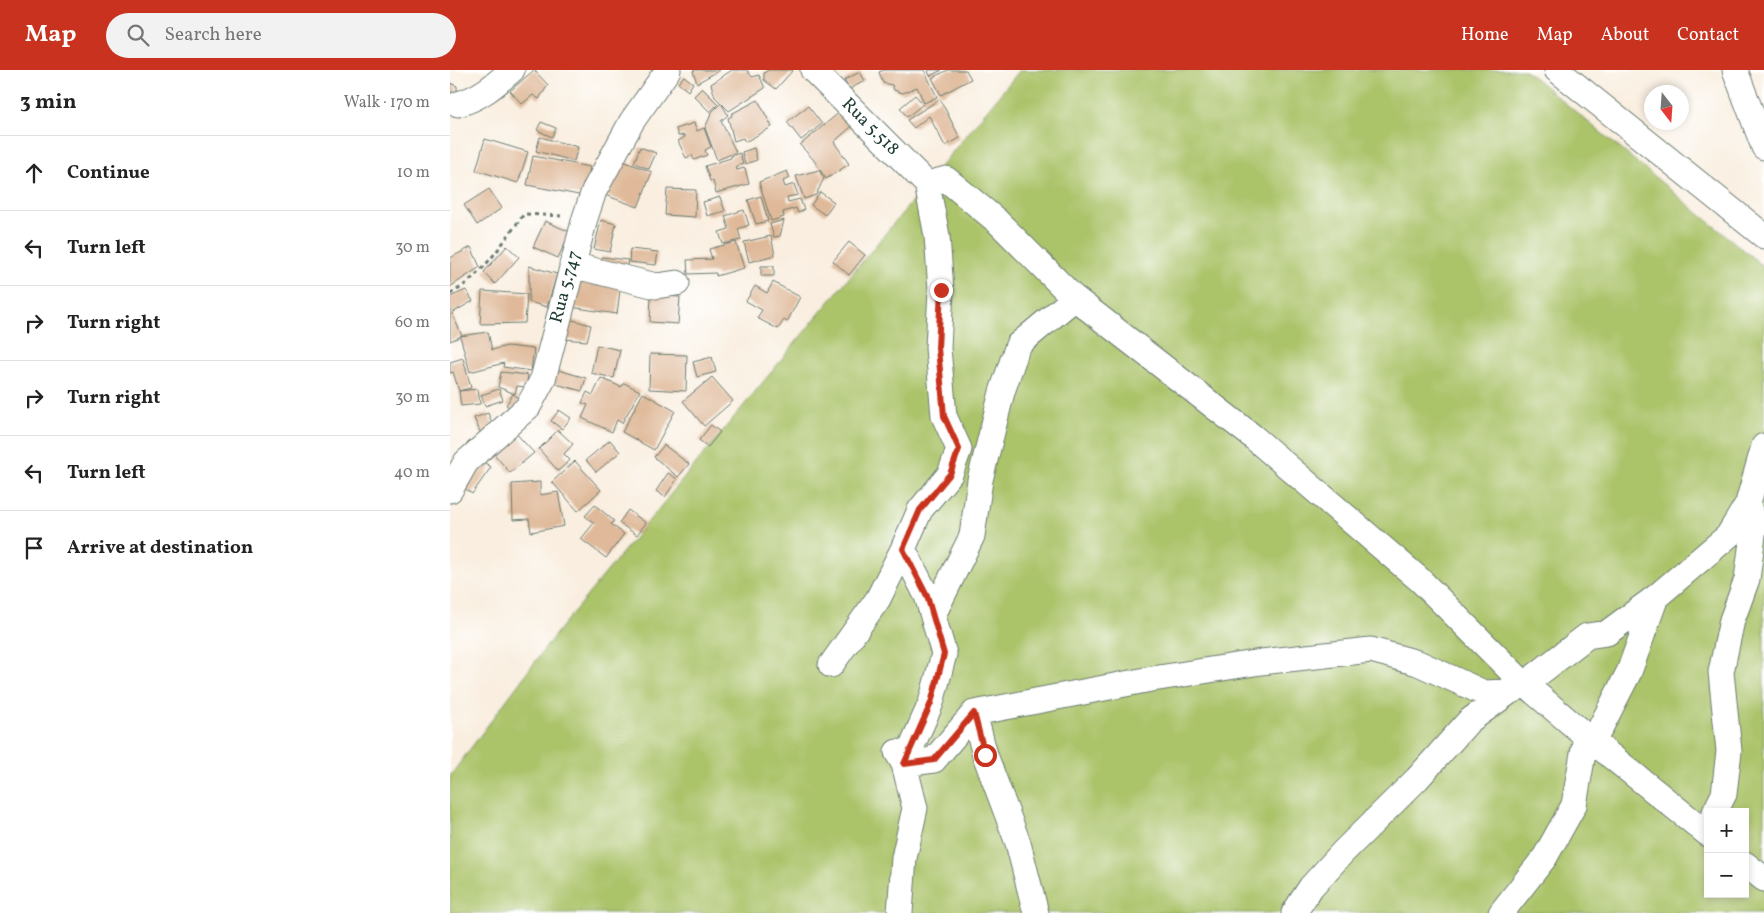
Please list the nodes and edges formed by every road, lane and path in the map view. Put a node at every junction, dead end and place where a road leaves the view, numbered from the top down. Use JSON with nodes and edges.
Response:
{"nodes":[{"id":1,"x":512,"y":70,"type":"edge"},
{"id":2,"x":668,"y":70,"type":"edge"},
{"id":3,"x":1557,"y":70,"type":"edge"},
{"id":4,"x":1735,"y":70,"type":"edge"},
{"id":5,"x":828,"y":74,"type":"edge"},
{"id":6,"x":458,"y":104,"type":"dead end"},
{"id":7,"x":1764,"y":147,"type":"edge"},
{"id":8,"x":927,"y":184,"type":"junction"},
{"id":9,"x":585,"y":218,"type":"junction"},
{"id":10,"x":1764,"y":236,"type":"edge"},
{"id":11,"x":572,"y":265,"type":"junction"},
{"id":12,"x":677,"y":283,"type":"dead end"},
{"id":13,"x":450,"y":294,"type":"edge"},
{"id":14,"x":1072,"y":296,"type":"junction"},
{"id":15,"x":1764,"y":446,"type":"edge"},
{"id":16,"x":450,"y":490,"type":"edge"},
{"id":17,"x":1748,"y":503,"type":"junction"},
{"id":18,"x":903,"y":549,"type":"junction"},
{"id":19,"x":1656,"y":598,"type":"junction"},
{"id":20,"x":933,"y":615,"type":"junction"},
{"id":21,"x":831,"y":665,"type":"dead end"},
{"id":22,"x":1517,"y":688,"type":"junction"},
{"id":23,"x":974,"y":713,"type":"junction"},
{"id":24,"x":1589,"y":739,"type":"junction"},
{"id":25,"x":900,"y":758,"type":"junction"},
{"id":26,"x":1718,"y":808,"type":"edge"},
{"id":27,"x":1704,"y":831,"type":"edge"},
{"id":28,"x":1749,"y":862,"type":"edge"},
{"id":29,"x":1764,"y":864,"type":"edge"},
{"id":30,"x":1749,"y":866,"type":"edge"},
{"id":31,"x":1764,"y":879,"type":"edge"},
{"id":32,"x":900,"y":913,"type":"edge"},
{"id":33,"x":1036,"y":913,"type":"edge"},
{"id":34,"x":1294,"y":913,"type":"edge"},
{"id":35,"x":1501,"y":913,"type":"edge"}],
"edges":[{"from":1,"to":6,"type":"street"},
{"from":2,"to":9,"type":"street","name":"Rua 5.747"},
{"from":3,"to":10,"type":"street"},
{"from":4,"to":7,"type":"street"},
{"from":5,"to":8,"type":"street","name":"Rua 5.518"},
{"from":8,"to":14,"type":"street"},
{"from":8,"to":18,"type":"street"},
{"from":9,"to":11,"type":"street","name":"Rua 5.747"},
{"from":9,"to":13,"type":"path"},
{"from":11,"to":12,"type":"street"},
{"from":11,"to":16,"type":"street","name":"Rua 5.747"},
{"from":14,"to":20,"type":"street"},
{"from":14,"to":22,"type":"street"},
{"from":15,"to":17,"type":"street"},
{"from":17,"to":19,"type":"street"},
{"from":17,"to":26,"type":"street"},
{"from":18,"to":20,"type":"street"},
{"from":18,"to":21,"type":"street"},
{"from":19,"to":22,"type":"street"},
{"from":19,"to":24,"type":"street"},
{"from":20,"to":25,"type":"street"},
{"from":22,"to":23,"type":"street"},
{"from":22,"to":24,"type":"street"},
{"from":22,"to":34,"type":"street"},
{"from":23,"to":25,"type":"street"},
{"from":23,"to":33,"type":"street"},
{"from":24,"to":27,"type":"street"},
{"from":24,"to":35,"type":"street"},
{"from":25,"to":32,"type":"street"},
{"from":28,"to":29,"type":"street"},
{"from":30,"to":31,"type":"street"}]}
